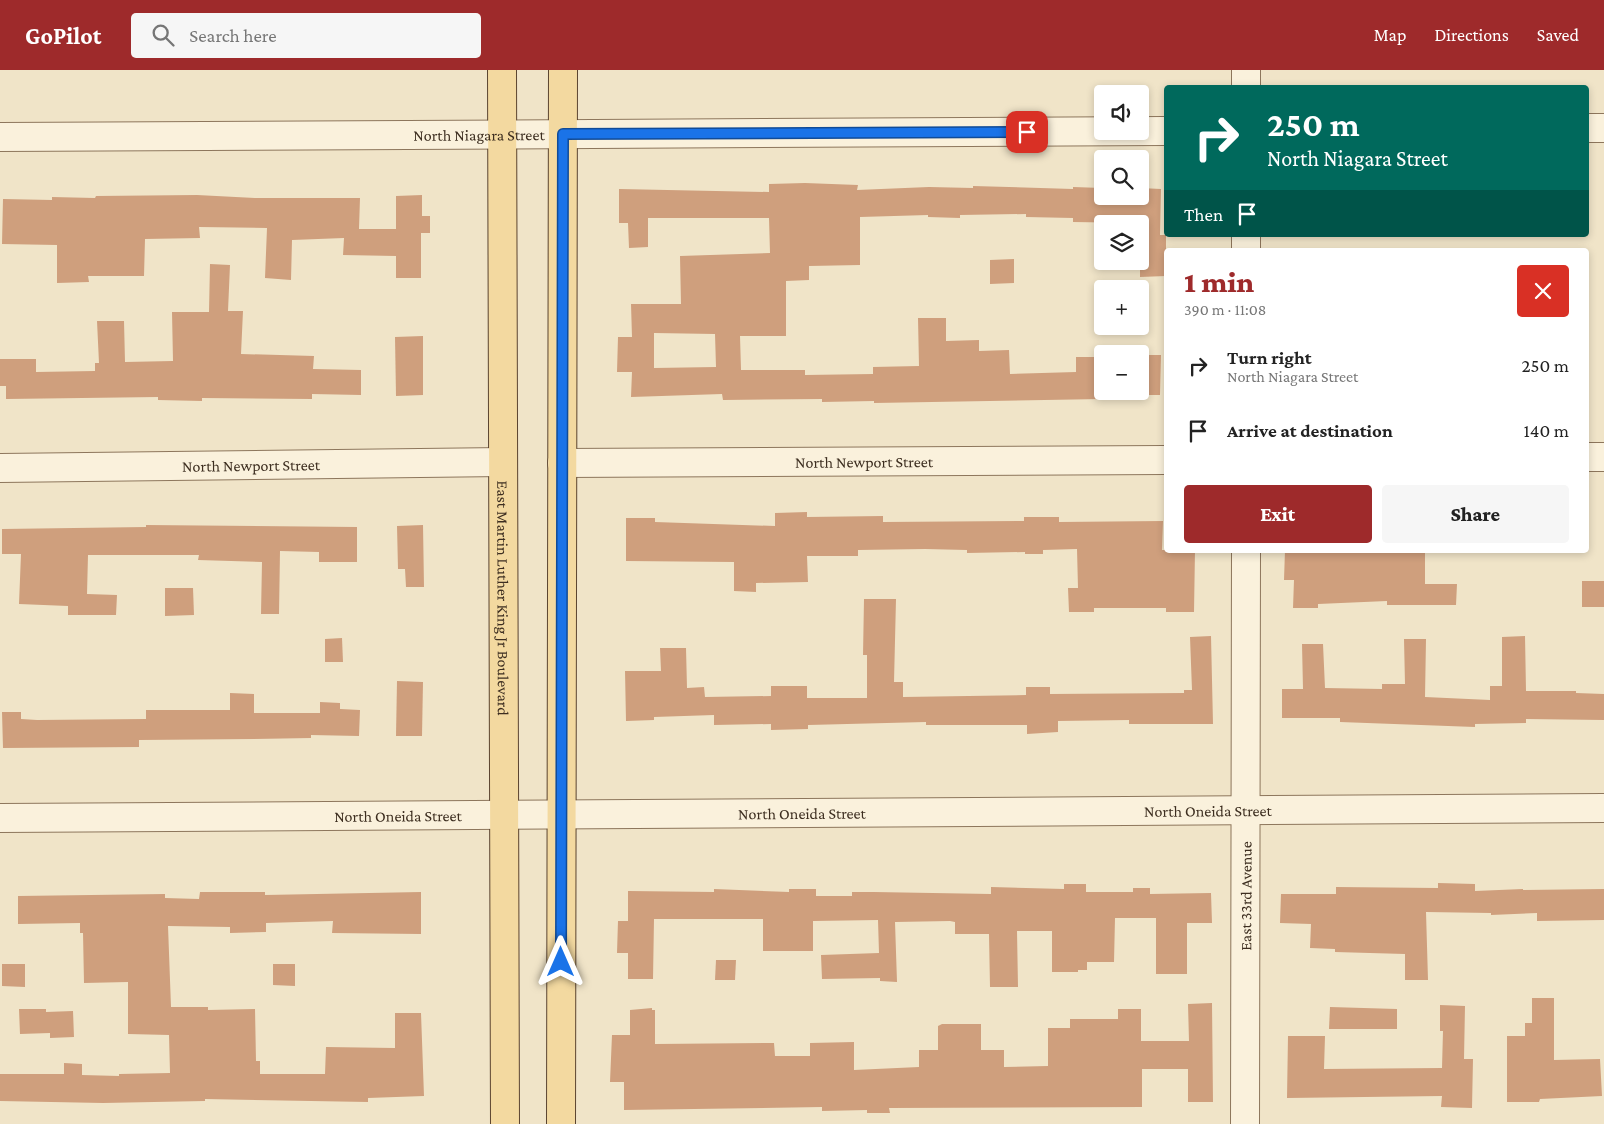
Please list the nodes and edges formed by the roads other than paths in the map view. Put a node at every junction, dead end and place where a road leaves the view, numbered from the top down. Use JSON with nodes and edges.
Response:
{"nodes":[{"id":1,"x":502,"y":70,"type":"edge"},
{"id":2,"x":563,"y":70,"type":"edge"},
{"id":3,"x":1246,"y":70,"type":"edge"},
{"id":4,"x":1246,"y":85,"type":"edge"},
{"id":5,"x":1589,"y":128,"type":"edge"},
{"id":6,"x":1604,"y":128,"type":"edge"},
{"id":7,"x":1164,"y":131,"type":"edge"},
{"id":8,"x":502,"y":134,"type":"junction"},
{"id":9,"x":563,"y":134,"type":"junction"},
{"id":10,"x":0,"y":137,"type":"edge"},
{"id":11,"x":1589,"y":457,"type":"edge"},
{"id":12,"x":1604,"y":457,"type":"edge"},
{"id":13,"x":1164,"y":460,"type":"edge"},
{"id":14,"x":503,"y":462,"type":"junction"},
{"id":15,"x":562,"y":462,"type":"junction"},
{"id":16,"x":0,"y":468,"type":"edge"},
{"id":17,"x":1246,"y":553,"type":"edge"},
{"id":18,"x":1604,"y":808,"type":"edge"},
{"id":19,"x":1246,"y":810,"type":"junction"},
{"id":20,"x":505,"y":814,"type":"junction"},
{"id":21,"x":561,"y":814,"type":"junction"},
{"id":22,"x":0,"y":818,"type":"edge"},
{"id":23,"x":505,"y":1124,"type":"edge"},
{"id":24,"x":561,"y":1124,"type":"edge"},
{"id":25,"x":1245,"y":1124,"type":"edge"}],
"edges":[{"from":1,"to":8,"type":"main road","name":"East Martin Luther King Jr Boulevard"},
{"from":2,"to":9,"type":"main road"},
{"from":3,"to":4,"type":"street"},
{"from":5,"to":6,"type":"street"},
{"from":7,"to":9,"type":"street","name":"North Niagara Street"},
{"from":8,"to":9,"type":"street","name":"North Niagara Street"},
{"from":8,"to":10,"type":"street","name":"North Niagara Street"},
{"from":8,"to":14,"type":"main road","name":"East Martin Luther King Jr Boulevard"},
{"from":9,"to":15,"type":"main road"},
{"from":11,"to":12,"type":"street"},
{"from":13,"to":15,"type":"street","name":"North Newport Street"},
{"from":14,"to":16,"type":"street","name":"North Newport Street"},
{"from":14,"to":20,"type":"main road","name":"East Martin Luther King Jr Boulevard"},
{"from":15,"to":21,"type":"main road"},
{"from":17,"to":19,"type":"street","name":"East 33rd Avenue"},
{"from":18,"to":19,"type":"street","name":"North Oneida Street"},
{"from":19,"to":21,"type":"street","name":"North Oneida Street"},
{"from":19,"to":25,"type":"street","name":"East 33rd Avenue"},
{"from":20,"to":21,"type":"street","name":"North Oneida Street"},
{"from":20,"to":22,"type":"street","name":"North Oneida Street"},
{"from":20,"to":23,"type":"main road","name":"East Martin Luther King Jr Boulevard"},
{"from":21,"to":24,"type":"main road"}]}
